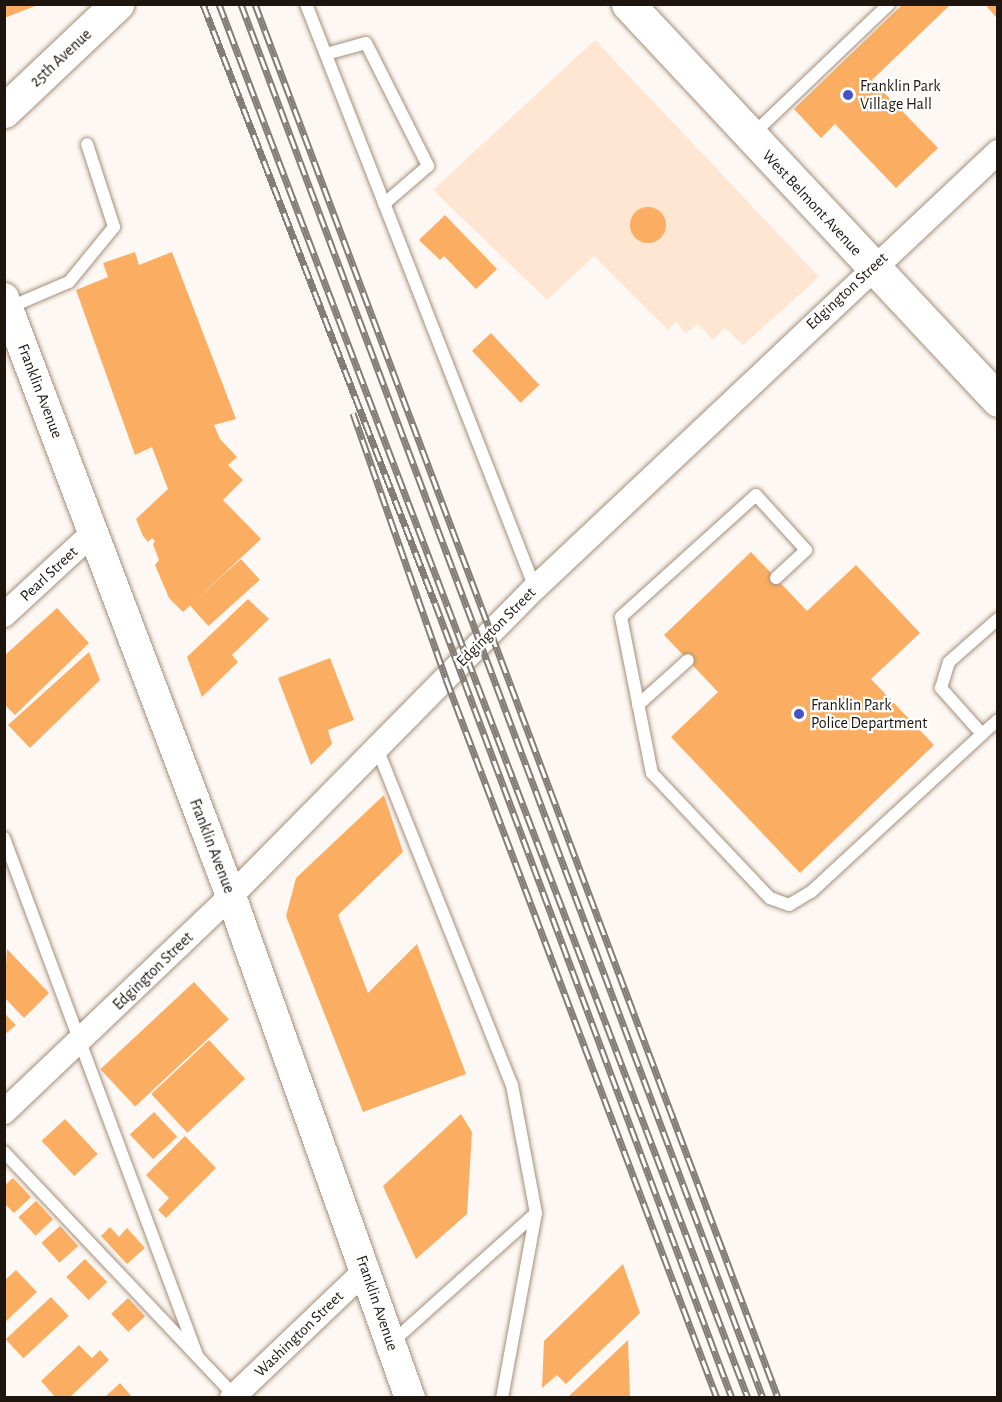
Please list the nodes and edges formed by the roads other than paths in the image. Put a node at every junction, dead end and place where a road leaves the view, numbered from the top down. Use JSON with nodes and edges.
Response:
{"nodes":[{"id":1,"x":628,"y":4,"type":"edge"},
{"id":2,"x":890,"y":4,"type":"edge"},
{"id":3,"x":115,"y":5,"type":"edge"},
{"id":4,"x":310,"y":7,"type":"edge"},
{"id":5,"x":326,"y":54,"type":"junction"},
{"id":6,"x":4,"y":111,"type":"edge"},
{"id":7,"x":750,"y":137,"type":"junction"},
{"id":8,"x":87,"y":144,"type":"dead end"},
{"id":9,"x":998,"y":152,"type":"edge"},
{"id":10,"x":384,"y":204,"type":"junction"},
{"id":11,"x":871,"y":268,"type":"junction"},
{"id":12,"x":6,"y":303,"type":"edge"},
{"id":13,"x":998,"y":400,"type":"edge"},
{"id":14,"x":93,"y":533,"type":"junction"},
{"id":15,"x":776,"y":578,"type":"dead end"},
{"id":16,"x":535,"y":588,"type":"junction"},
{"id":17,"x":4,"y":615,"type":"edge"},
{"id":18,"x":998,"y":619,"type":"edge"},
{"id":19,"x":688,"y":660,"type":"dead end"},
{"id":20,"x":638,"y":705,"type":"junction"},
{"id":21,"x":998,"y":720,"type":"edge"},
{"id":22,"x":982,"y":734,"type":"junction"},
{"id":23,"x":377,"y":748,"type":"junction"},
{"id":24,"x":4,"y":838,"type":"edge"},
{"id":25,"x":8,"y":858,"type":"edge"},
{"id":26,"x":231,"y":896,"type":"junction"},
{"id":27,"x":82,"y":1038,"type":"junction"},
{"id":28,"x":4,"y":1112,"type":"edge"},
{"id":29,"x":4,"y":1152,"type":"edge"},
{"id":30,"x":536,"y":1214,"type":"junction"},
{"id":31,"x":366,"y":1270,"type":"junction"},
{"id":32,"x":391,"y":1342,"type":"junction"},
{"id":33,"x":197,"y":1355,"type":"junction"},
{"id":34,"x":234,"y":1397,"type":"edge"},
{"id":35,"x":410,"y":1398,"type":"edge"},
{"id":36,"x":502,"y":1398,"type":"edge"}],
"edges":[{"from":1,"to":7,"type":"main road","name":"West Belmont Avenue"},
{"from":2,"to":7,"type":"lane"},
{"from":3,"to":6,"type":"main road","name":"25th Avenue"},
{"from":4,"to":5,"type":"lane"},
{"from":5,"to":10,"type":"lane"},
{"from":5,"to":10,"type":"lane"},
{"from":7,"to":11,"type":"main road","name":"West Belmont Avenue"},
{"from":8,"to":12,"type":"lane"},
{"from":9,"to":11,"type":"street","name":"Edgington Street"},
{"from":10,"to":16,"type":"lane"},
{"from":11,"to":13,"type":"main road","name":"West Belmont Avenue"},
{"from":11,"to":16,"type":"street","name":"Edgington Street"},
{"from":12,"to":14,"type":"street","name":"Franklin Avenue"},
{"from":14,"to":17,"type":"street","name":"Pearl Street"},
{"from":14,"to":26,"type":"street","name":"Franklin Avenue"},
{"from":15,"to":20,"type":"lane"},
{"from":16,"to":23,"type":"street","name":"Edgington Street"},
{"from":18,"to":22,"type":"lane"},
{"from":19,"to":20,"type":"lane"},
{"from":20,"to":22,"type":"lane"},
{"from":21,"to":22,"type":"lane"},
{"from":23,"to":26,"type":"street","name":"Edgington Street"},
{"from":23,"to":30,"type":"lane"},
{"from":24,"to":25,"type":"lane"},
{"from":25,"to":27,"type":"lane"},
{"from":26,"to":27,"type":"street","name":"Edgington Street"},
{"from":26,"to":31,"type":"street","name":"Franklin Avenue"},
{"from":27,"to":28,"type":"street","name":"Edgington Street"},
{"from":27,"to":33,"type":"lane"},
{"from":29,"to":33,"type":"lane"},
{"from":30,"to":32,"type":"lane"},
{"from":30,"to":36,"type":"lane"},
{"from":31,"to":32,"type":"street","name":"Franklin Avenue"},
{"from":31,"to":34,"type":"street","name":"Washington Street"},
{"from":32,"to":35,"type":"street","name":"Franklin Avenue"},
{"from":33,"to":34,"type":"lane"}]}
